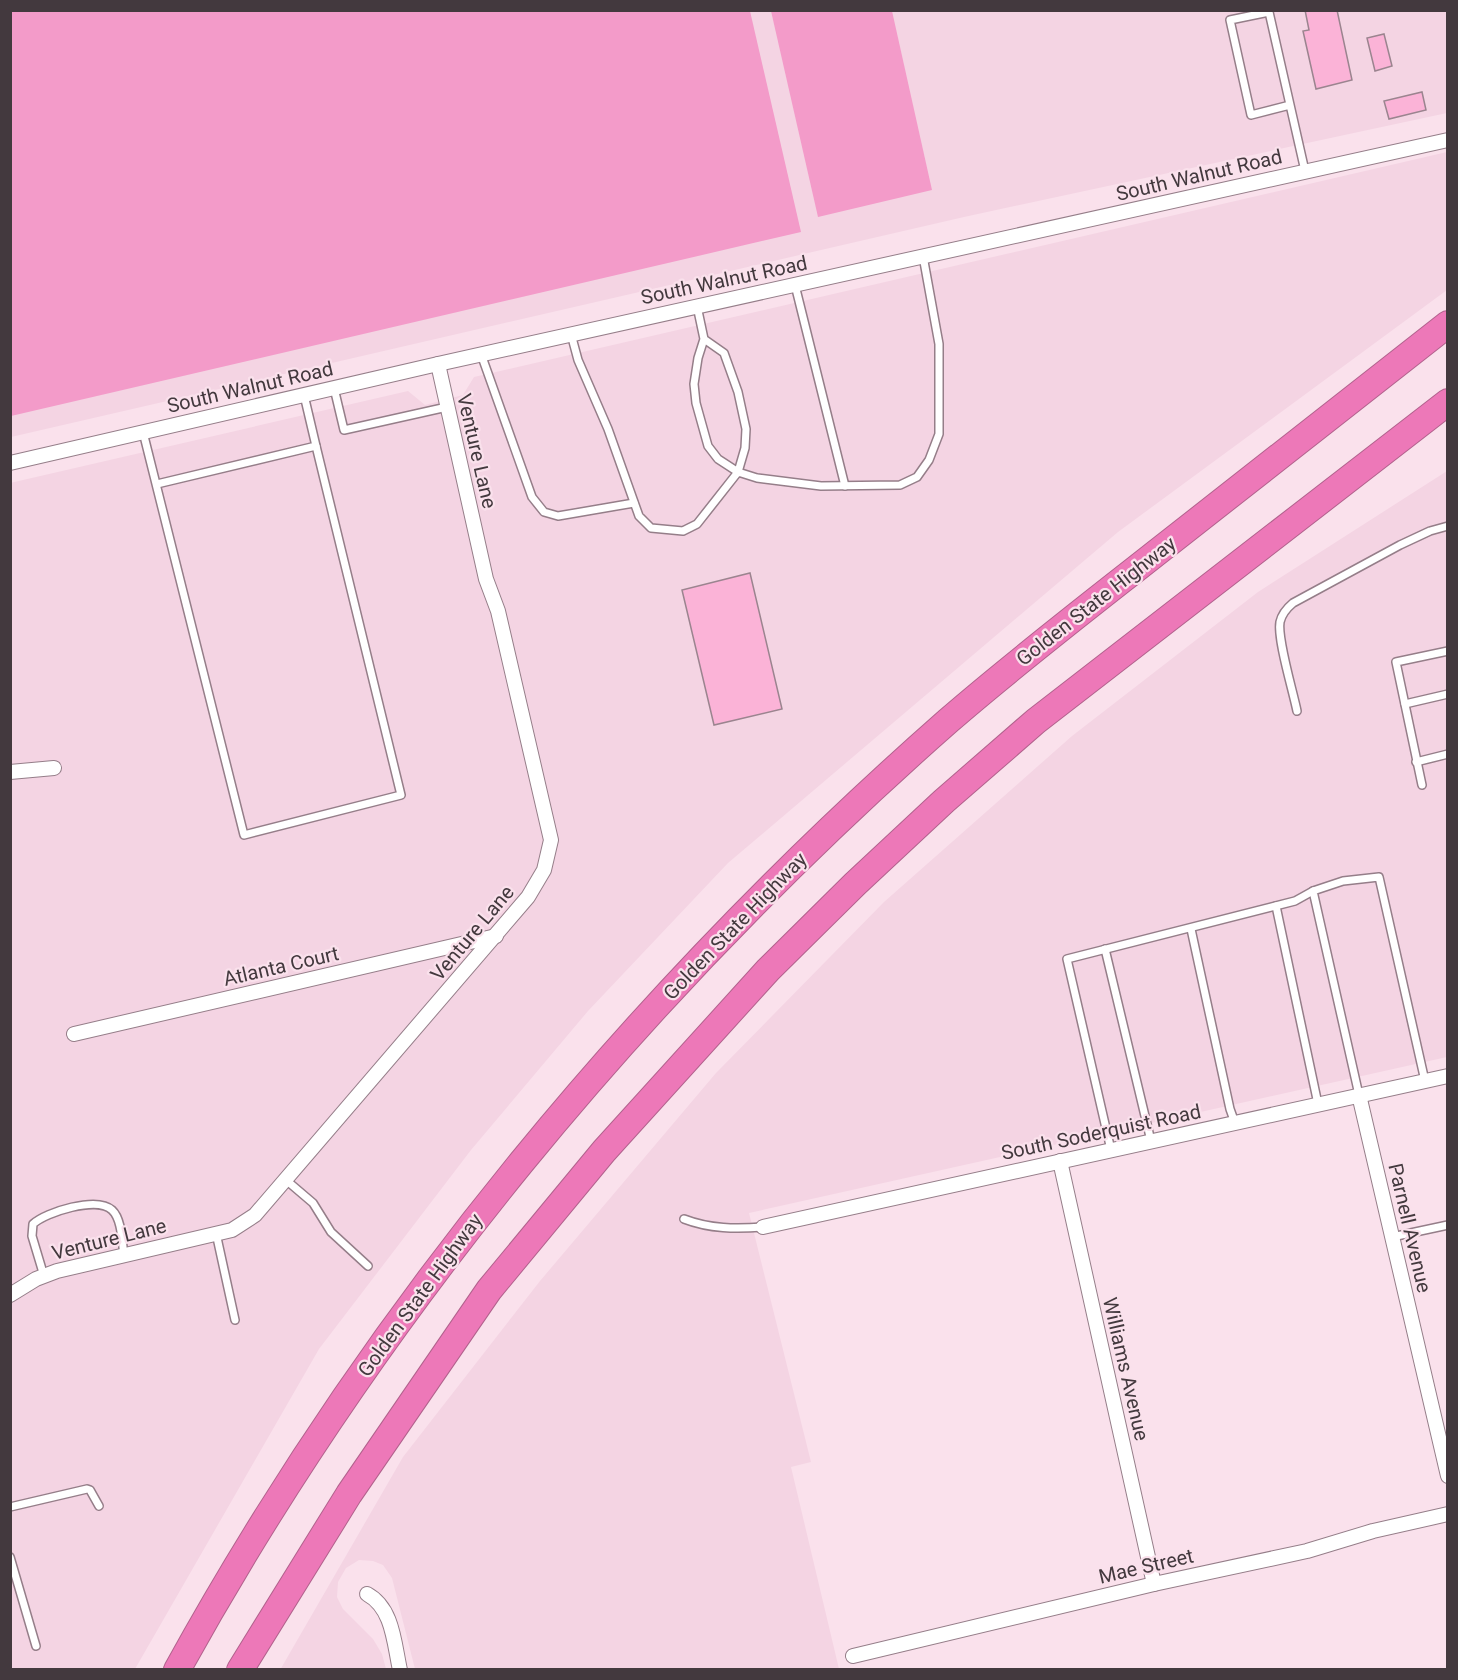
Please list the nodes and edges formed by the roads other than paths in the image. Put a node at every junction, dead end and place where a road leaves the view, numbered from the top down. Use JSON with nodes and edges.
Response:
{"nodes":[{"id":1,"x":1290,"y":105,"type":"junction"},
{"id":2,"x":1448,"y":140,"type":"edge"},
{"id":3,"x":1305,"y":171,"type":"junction"},
{"id":4,"x":923,"y":256,"type":"junction"},
{"id":5,"x":795,"y":285,"type":"junction"},
{"id":6,"x":697,"y":306,"type":"junction"},
{"id":7,"x":1448,"y":324,"type":"edge"},
{"id":8,"x":571,"y":334,"type":"junction"},
{"id":9,"x":704,"y":339,"type":"junction"},
{"id":10,"x":481,"y":354,"type":"junction"},
{"id":11,"x":438,"y":364,"type":"junction"},
{"id":12,"x":334,"y":388,"type":"junction"},
{"id":13,"x":304,"y":395,"type":"junction"},
{"id":14,"x":1448,"y":402,"type":"edge"},
{"id":15,"x":447,"y":406,"type":"junction"},
{"id":16,"x":143,"y":432,"type":"junction"},
{"id":17,"x":316,"y":446,"type":"junction"},
{"id":18,"x":10,"y":463,"type":"edge"},
{"id":19,"x":738,"y":472,"type":"junction"},
{"id":20,"x":157,"y":483,"type":"junction"},
{"id":21,"x":845,"y":486,"type":"junction"},
{"id":22,"x":634,"y":502,"type":"junction"},
{"id":23,"x":1448,"y":526,"type":"edge"},
{"id":24,"x":1448,"y":651,"type":"edge"},
{"id":25,"x":1448,"y":694,"type":"edge"},
{"id":26,"x":1405,"y":704,"type":"junction"},
{"id":27,"x":1298,"y":711,"type":"dead end"},
{"id":28,"x":1448,"y":754,"type":"edge"},
{"id":29,"x":1416,"y":762,"type":"junction"},
{"id":30,"x":54,"y":768,"type":"dead end"},
{"id":31,"x":10,"y":772,"type":"edge"},
{"id":32,"x":1422,"y":785,"type":"dead end"},
{"id":33,"x":1313,"y":891,"type":"junction"},
{"id":34,"x":1276,"y":906,"type":"junction"},
{"id":35,"x":1191,"y":929,"type":"junction"},
{"id":36,"x":496,"y":936,"type":"junction"},
{"id":37,"x":1105,"y":949,"type":"junction"},
{"id":38,"x":74,"y":1034,"type":"dead end"},
{"id":39,"x":1448,"y":1076,"type":"edge"},
{"id":40,"x":1425,"y":1081,"type":"junction"},
{"id":41,"x":1359,"y":1095,"type":"junction"},
{"id":42,"x":1318,"y":1104,"type":"junction"},
{"id":43,"x":1235,"y":1123,"type":"junction"},
{"id":44,"x":1150,"y":1141,"type":"junction"},
{"id":45,"x":1111,"y":1150,"type":"junction"},
{"id":46,"x":1059,"y":1161,"type":"junction"},
{"id":47,"x":285,"y":1180,"type":"junction"},
{"id":48,"x":684,"y":1219,"type":"dead end"},
{"id":49,"x":1448,"y":1225,"type":"edge"},
{"id":50,"x":763,"y":1227,"type":"joint"},
{"id":51,"x":216,"y":1233,"type":"junction"},
{"id":52,"x":1392,"y":1237,"type":"junction"},
{"id":53,"x":124,"y":1255,"type":"junction"},
{"id":54,"x":368,"y":1266,"type":"dead end"},
{"id":55,"x":44,"y":1276,"type":"junction"},
{"id":56,"x":10,"y":1295,"type":"edge"},
{"id":57,"x":234,"y":1320,"type":"dead end"},
{"id":58,"x":1448,"y":1476,"type":"edge"},
{"id":59,"x":99,"y":1506,"type":"dead end"},
{"id":60,"x":10,"y":1507,"type":"edge"},
{"id":61,"x":1448,"y":1514,"type":"edge"},
{"id":62,"x":10,"y":1557,"type":"edge"},
{"id":63,"x":1154,"y":1584,"type":"junction"},
{"id":64,"x":367,"y":1594,"type":"dead end"},
{"id":65,"x":36,"y":1646,"type":"dead end"},
{"id":66,"x":853,"y":1656,"type":"dead end"},
{"id":67,"x":177,"y":1670,"type":"edge"},
{"id":68,"x":240,"y":1670,"type":"edge"},
{"id":69,"x":400,"y":1670,"type":"edge"}],
"edges":[{"from":1,"to":1,"type":"lane"},
{"from":1,"to":3,"type":"lane"},
{"from":2,"to":3,"type":"street","name":"South Walnut Road"},
{"from":3,"to":4,"type":"street","name":"South Walnut Road"},
{"from":4,"to":5,"type":"street","name":"South Walnut Road"},
{"from":4,"to":21,"type":"lane"},
{"from":5,"to":6,"type":"street","name":"South Walnut Road"},
{"from":5,"to":21,"type":"lane"},
{"from":6,"to":8,"type":"street","name":"South Walnut Road"},
{"from":6,"to":9,"type":"lane"},
{"from":7,"to":67,"type":"highway","name":"Golden State Highway"},
{"from":8,"to":10,"type":"street","name":"South Walnut Road"},
{"from":8,"to":22,"type":"lane"},
{"from":9,"to":19,"type":"lane"},
{"from":9,"to":19,"type":"lane"},
{"from":10,"to":11,"type":"street","name":"South Walnut Road"},
{"from":10,"to":22,"type":"lane"},
{"from":11,"to":12,"type":"street","name":"South Walnut Road"},
{"from":11,"to":15,"type":"street","name":"Venture Lane"},
{"from":12,"to":13,"type":"street","name":"South Walnut Road"},
{"from":12,"to":15,"type":"lane"},
{"from":13,"to":16,"type":"street","name":"South Walnut Road"},
{"from":13,"to":17,"type":"lane"},
{"from":14,"to":68,"type":"highway"},
{"from":15,"to":36,"type":"street","name":"Venture Lane"},
{"from":16,"to":18,"type":"street","name":"South Walnut Road"},
{"from":16,"to":20,"type":"lane"},
{"from":17,"to":20,"type":"lane"},
{"from":17,"to":20,"type":"lane"},
{"from":19,"to":21,"type":"lane"},
{"from":19,"to":22,"type":"lane"},
{"from":23,"to":27,"type":"lane"},
{"from":24,"to":26,"type":"lane"},
{"from":25,"to":26,"type":"lane"},
{"from":26,"to":29,"type":"lane"},
{"from":28,"to":29,"type":"lane"},
{"from":29,"to":32,"type":"lane"},
{"from":30,"to":31,"type":"street"},
{"from":33,"to":34,"type":"lane"},
{"from":33,"to":40,"type":"lane"},
{"from":33,"to":41,"type":"lane"},
{"from":34,"to":35,"type":"lane"},
{"from":34,"to":42,"type":"lane"},
{"from":35,"to":37,"type":"lane"},
{"from":35,"to":43,"type":"lane"},
{"from":36,"to":38,"type":"street","name":"Atlanta Court"},
{"from":36,"to":47,"type":"street","name":"Venture Lane"},
{"from":37,"to":44,"type":"lane"},
{"from":37,"to":45,"type":"lane"},
{"from":39,"to":40,"type":"street","name":"South Soderquist Road"},
{"from":40,"to":41,"type":"street","name":"South Soderquist Road"},
{"from":41,"to":42,"type":"street","name":"South Soderquist Road"},
{"from":41,"to":52,"type":"street","name":"Parnell Avenue"},
{"from":42,"to":43,"type":"street","name":"South Soderquist Road"},
{"from":43,"to":44,"type":"street","name":"South Soderquist Road"},
{"from":44,"to":45,"type":"street","name":"South Soderquist Road"},
{"from":45,"to":46,"type":"street","name":"South Soderquist Road"},
{"from":46,"to":50,"type":"street","name":"South Soderquist Road"},
{"from":46,"to":63,"type":"street","name":"Williams Avenue"},
{"from":47,"to":51,"type":"street","name":"Venture Lane"},
{"from":47,"to":54,"type":"lane"},
{"from":48,"to":50,"type":"lane"},
{"from":49,"to":52,"type":"lane"},
{"from":51,"to":53,"type":"street","name":"Venture Lane"},
{"from":51,"to":57,"type":"lane"},
{"from":52,"to":58,"type":"street","name":"Parnell Avenue"},
{"from":53,"to":55,"type":"street","name":"Venture Lane"},
{"from":53,"to":55,"type":"lane"},
{"from":55,"to":56,"type":"street","name":"Venture Lane"},
{"from":59,"to":60,"type":"lane"},
{"from":61,"to":63,"type":"street","name":"Mae Street"},
{"from":62,"to":65,"type":"lane"},
{"from":63,"to":66,"type":"street","name":"Mae Street"},
{"from":64,"to":69,"type":"street"}]}
